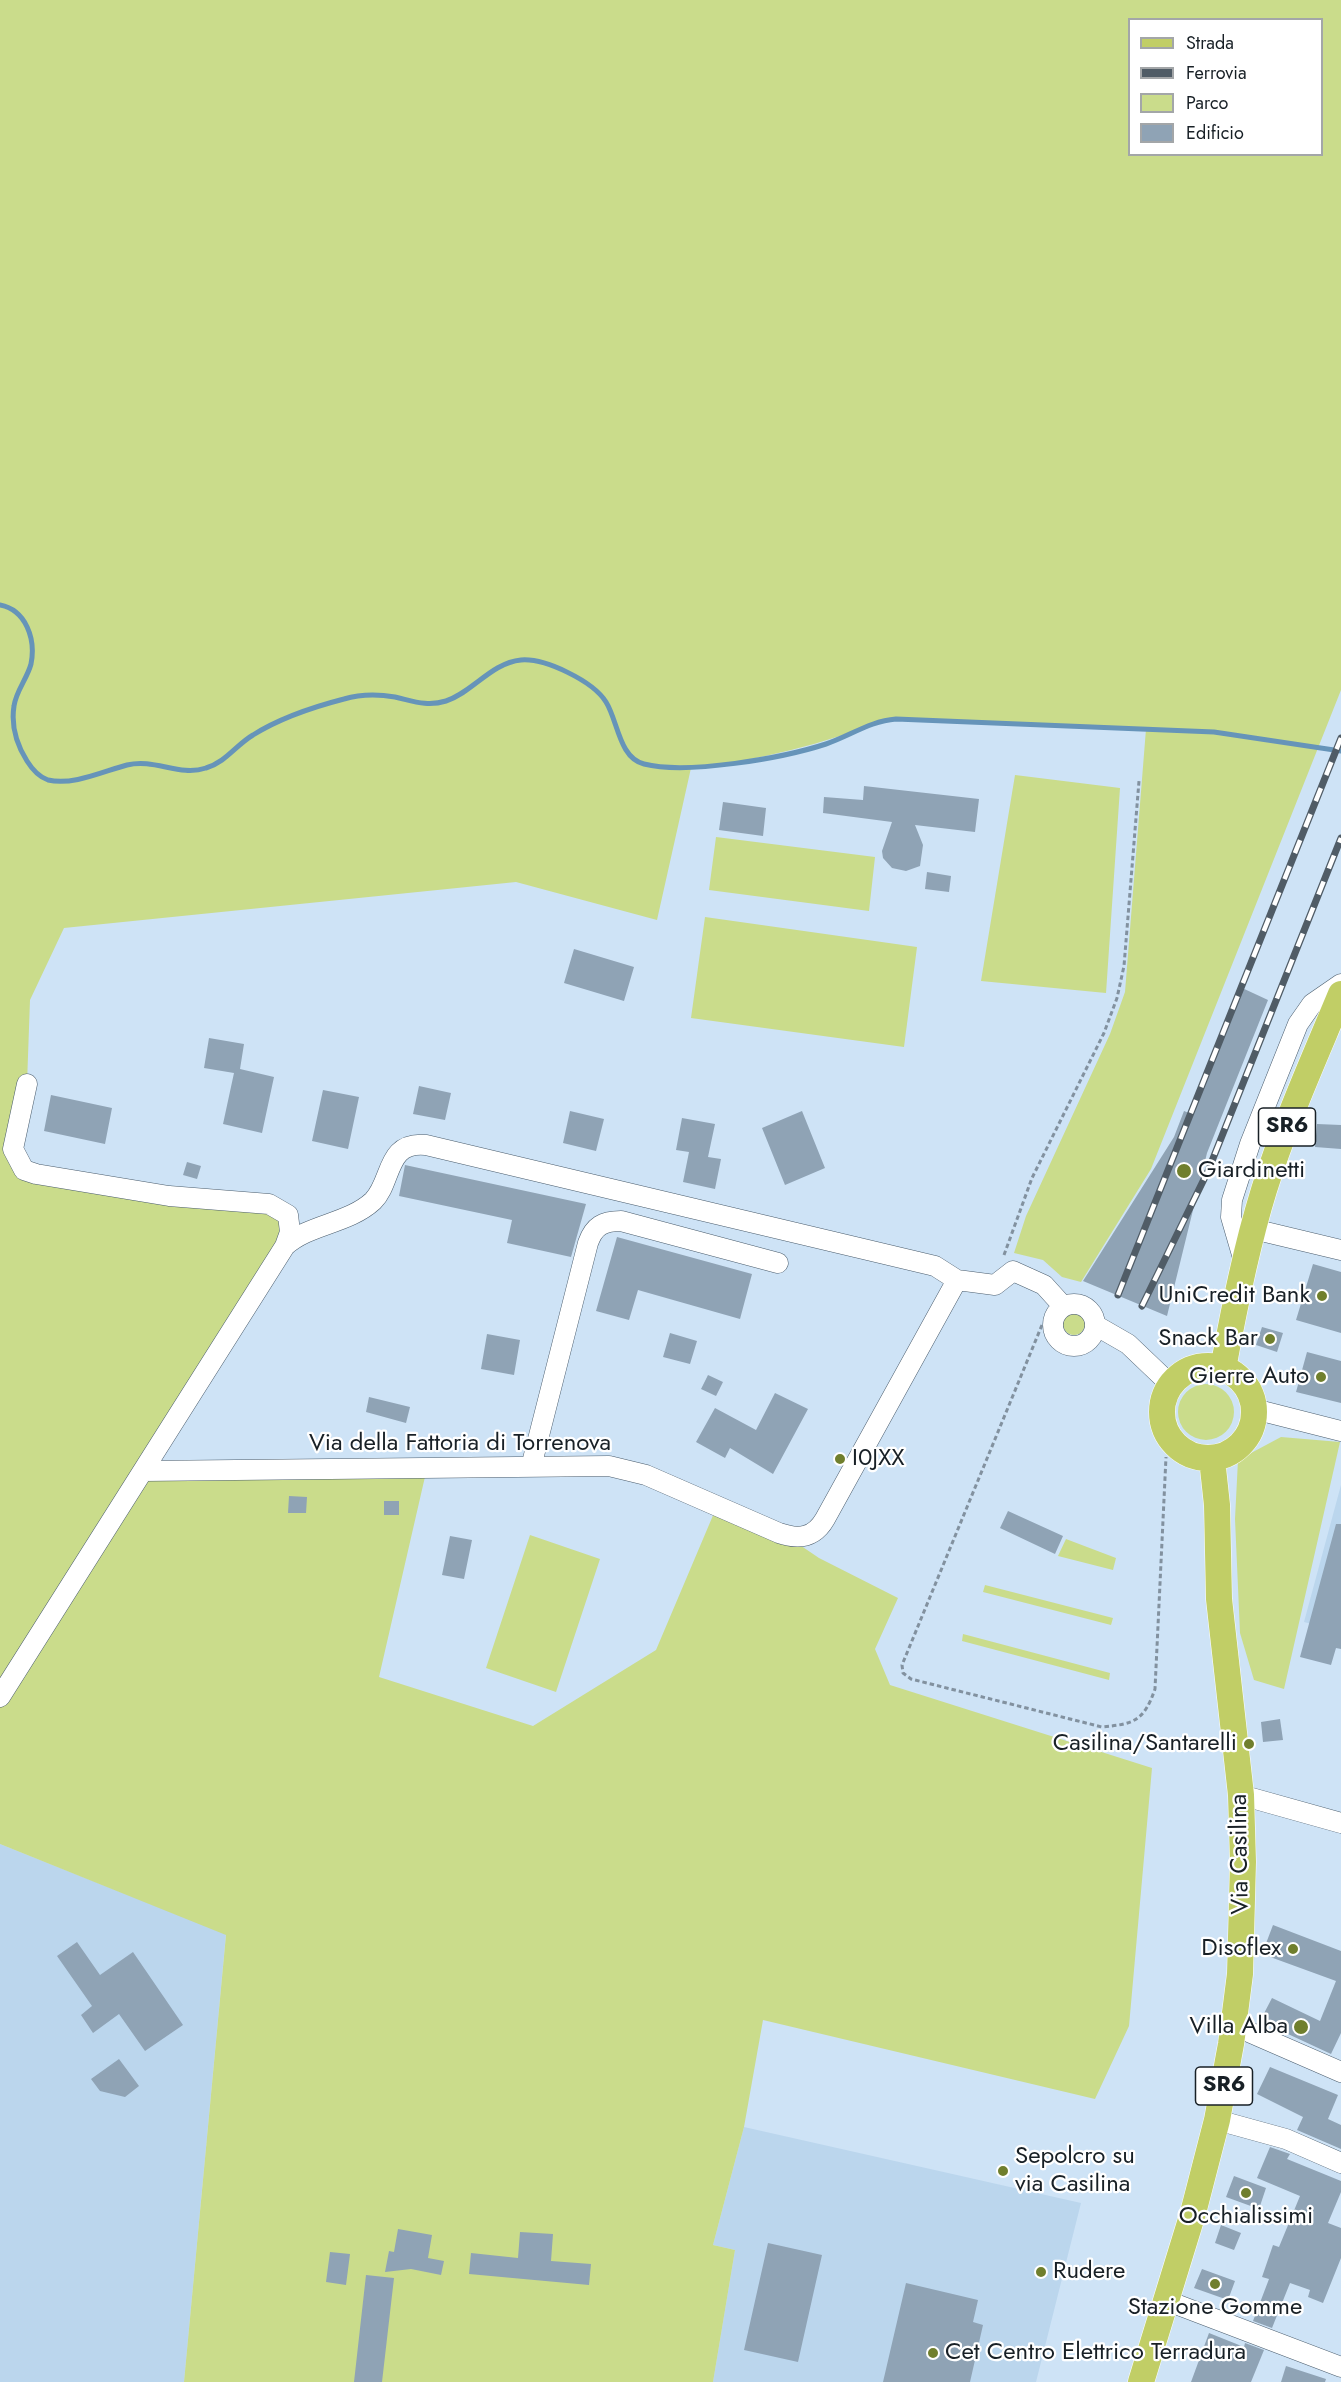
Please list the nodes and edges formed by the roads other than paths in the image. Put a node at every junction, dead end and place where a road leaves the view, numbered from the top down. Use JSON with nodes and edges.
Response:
{"nodes":[{"id":1,"x":1341,"y":984,"type":"edge"},
{"id":2,"x":1341,"y":994,"type":"edge"},
{"id":3,"x":27,"y":1084,"type":"dead end"},
{"id":4,"x":1254,"y":1229,"type":"junction"},
{"id":5,"x":285,"y":1246,"type":"junction"},
{"id":6,"x":1341,"y":1250,"type":"edge"},
{"id":7,"x":778,"y":1263,"type":"dead end"},
{"id":8,"x":1245,"y":1265,"type":"junction"},
{"id":9,"x":957,"y":1280,"type":"junction"},
{"id":10,"x":1063,"y":1306,"type":"junction"},
{"id":11,"x":1095,"y":1325,"type":"junction"},
{"id":12,"x":1223,"y":1368,"type":"junction"},
{"id":13,"x":1171,"y":1385,"type":"junction"},
{"id":14,"x":1254,"y":1409,"type":"junction"},
{"id":15,"x":1341,"y":1431,"type":"edge"},
{"id":16,"x":1212,"y":1459,"type":"junction"},
{"id":17,"x":531,"y":1467,"type":"junction"},
{"id":18,"x":143,"y":1471,"type":"junction"},
{"id":19,"x":0,"y":1697,"type":"edge"},
{"id":20,"x":1241,"y":1795,"type":"junction"},
{"id":21,"x":1341,"y":1823,"type":"edge"},
{"id":22,"x":1233,"y":2025,"type":"junction"},
{"id":23,"x":1341,"y":2072,"type":"edge"},
{"id":24,"x":1217,"y":2120,"type":"junction"},
{"id":25,"x":1341,"y":2163,"type":"edge"},
{"id":26,"x":1165,"y":2300,"type":"junction"},
{"id":27,"x":1341,"y":2367,"type":"edge"},
{"id":28,"x":1140,"y":2377,"type":"edge"}],
"edges":[{"from":1,"to":8,"type":"street"},
{"from":2,"to":4,"type":"main road","number":"SR6"},
{"from":3,"to":5,"type":"street"},
{"from":4,"to":6,"type":"street"},
{"from":4,"to":8,"type":"main road","number":"SR6"},
{"from":5,"to":9,"type":"street"},
{"from":5,"to":18,"type":"street"},
{"from":7,"to":17,"type":"street"},
{"from":8,"to":12,"type":"main road","number":"SR6"},
{"from":9,"to":10,"type":"street"},
{"from":9,"to":17,"type":"street","name":"Via della Fattoria di Torrenova"},
{"from":10,"to":11,"type":"street"},
{"from":10,"to":11,"type":"street"},
{"from":11,"to":13,"type":"street"},
{"from":12,"to":13,"type":"main road"},
{"from":12,"to":14,"type":"main road"},
{"from":13,"to":16,"type":"main road"},
{"from":14,"to":15,"type":"street"},
{"from":14,"to":16,"type":"main road"},
{"from":16,"to":20,"type":"main road","name":"Via Casilina","number":"SR6"},
{"from":17,"to":18,"type":"street","name":"Via della Fattoria di Torrenova"},
{"from":18,"to":19,"type":"street"},
{"from":20,"to":21,"type":"street"},
{"from":20,"to":22,"type":"main road","name":"Via Casilina","number":"SR6"},
{"from":22,"to":23,"type":"street"},
{"from":22,"to":24,"type":"main road","name":"Via Casilina","number":"SR6"},
{"from":24,"to":25,"type":"street"},
{"from":24,"to":26,"type":"main road","name":"Via Casilina","number":"SR6"},
{"from":26,"to":27,"type":"street"},
{"from":26,"to":28,"type":"main road","name":"Via Casilina","number":"SR6"}]}
